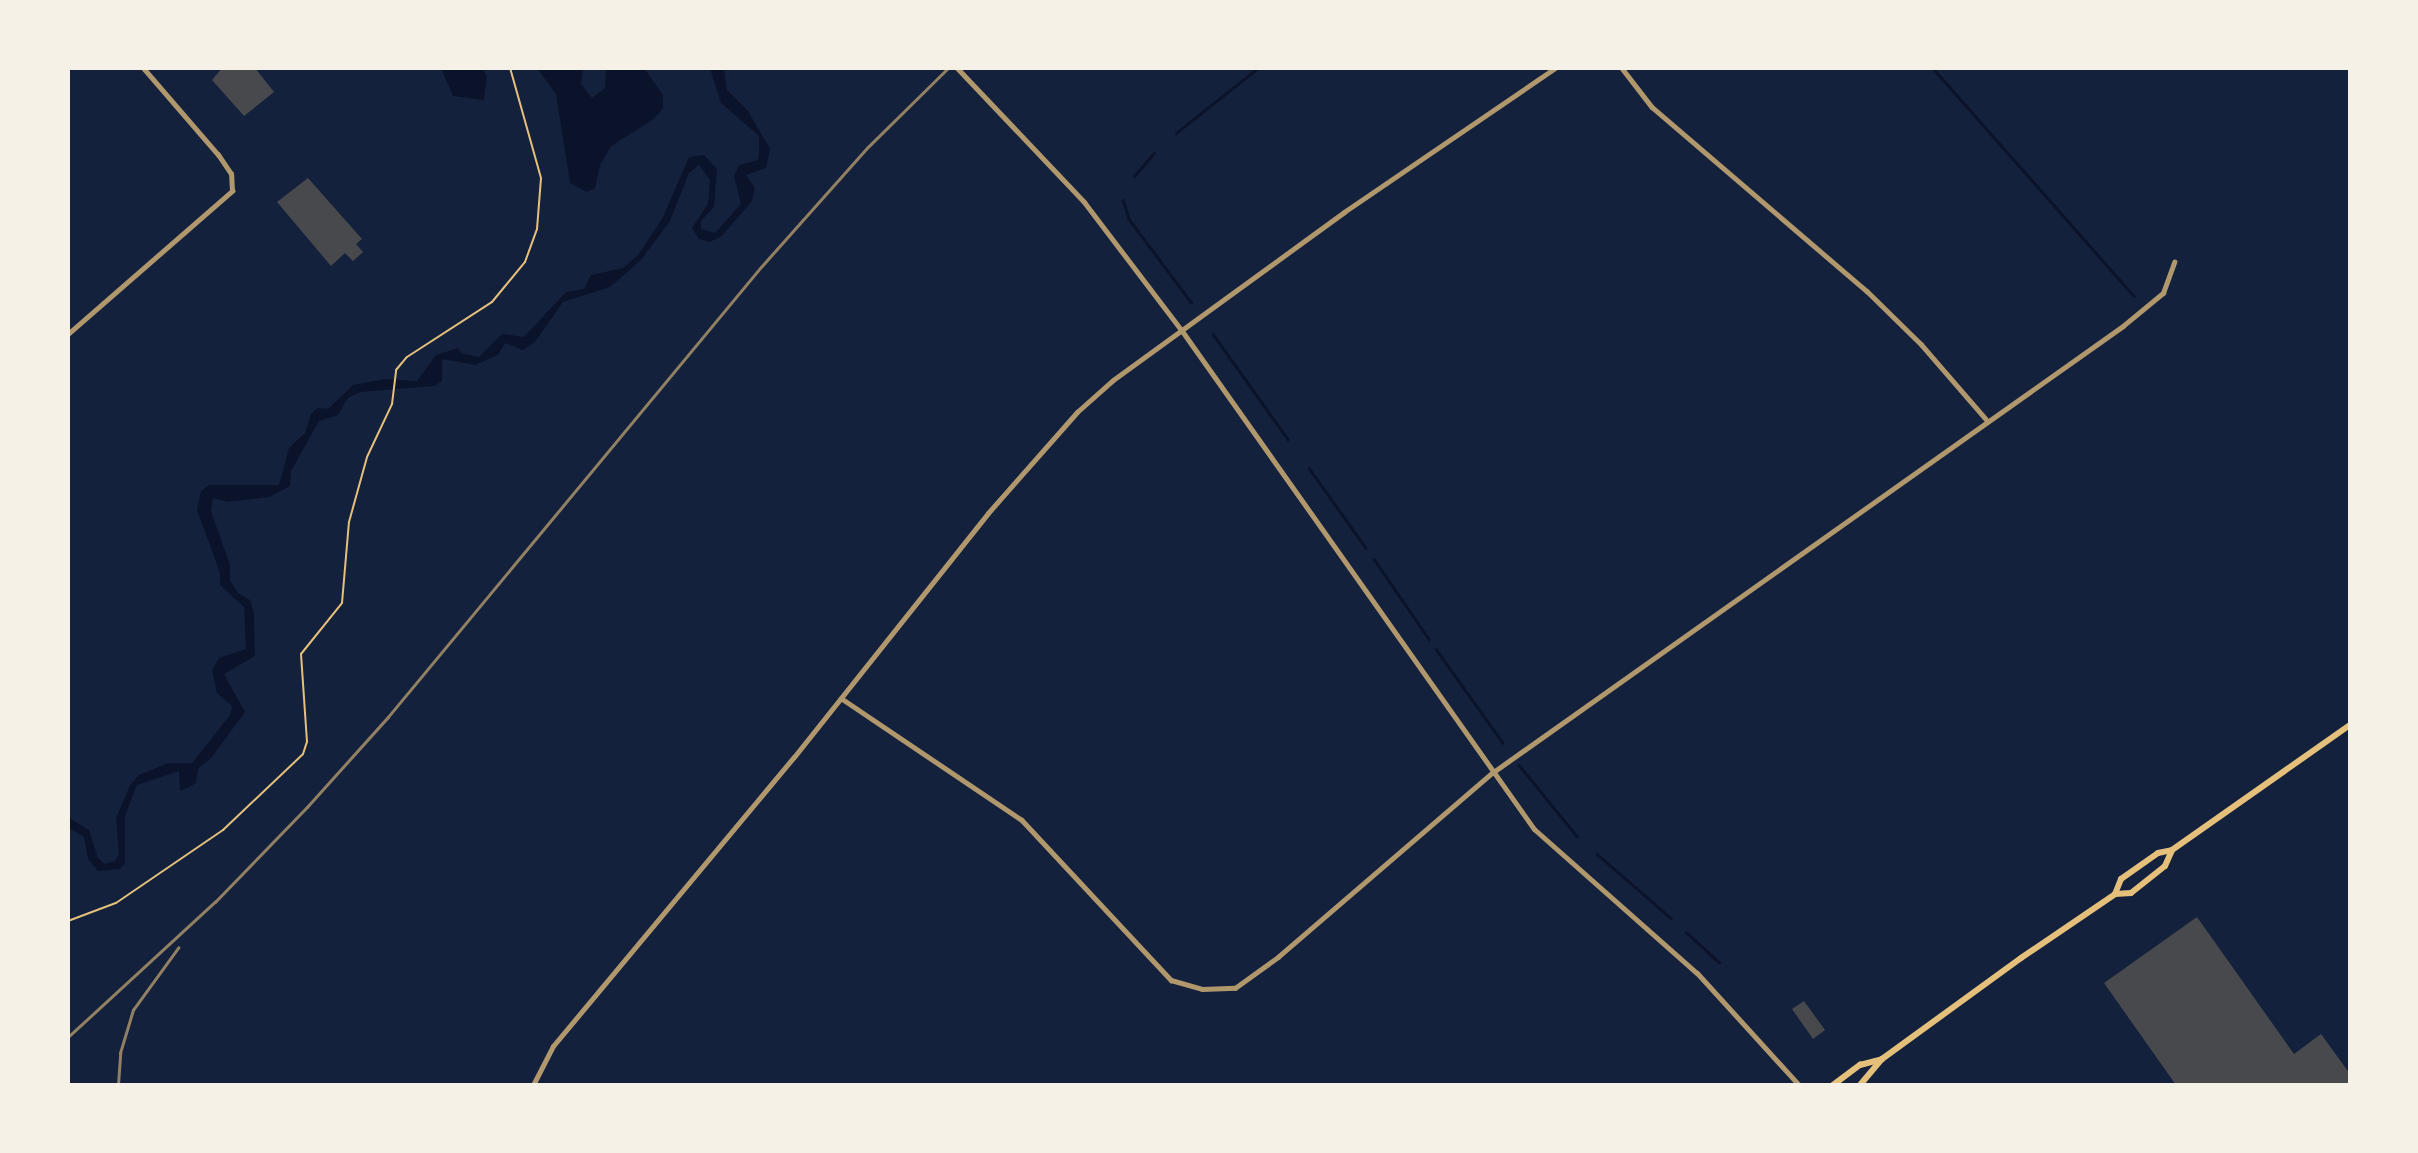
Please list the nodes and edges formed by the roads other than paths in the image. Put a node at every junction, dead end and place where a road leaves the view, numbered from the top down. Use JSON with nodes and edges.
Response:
{"nodes":[{"id":1,"x":143,"y":68,"type":"edge"},
{"id":2,"x":957,"y":68,"type":"edge"},
{"id":3,"x":1555,"y":68,"type":"edge"},
{"id":4,"x":1622,"y":68,"type":"edge"},
{"id":5,"x":2174,"y":262,"type":"dead end"},
{"id":6,"x":1182,"y":331,"type":"junction"},
{"id":7,"x":68,"y":334,"type":"edge"},
{"id":8,"x":1986,"y":419,"type":"junction"},
{"id":9,"x":842,"y":698,"type":"junction"},
{"id":10,"x":2350,"y":725,"type":"edge"},
{"id":11,"x":1492,"y":773,"type":"junction"},
{"id":12,"x":2172,"y":850,"type":"junction"},
{"id":13,"x":2115,"y":894,"type":"junction"},
{"id":14,"x":1882,"y":1059,"type":"junction"},
{"id":15,"x":533,"y":1085,"type":"edge"},
{"id":16,"x":1798,"y":1085,"type":"edge"},
{"id":17,"x":1833,"y":1085,"type":"edge"},
{"id":18,"x":1860,"y":1085,"type":"edge"}],
"edges":[{"from":1,"to":7,"type":"street"},
{"from":2,"to":6,"type":"street"},
{"from":3,"to":6,"type":"street"},
{"from":4,"to":8,"type":"street"},
{"from":5,"to":8,"type":"street"},
{"from":6,"to":9,"type":"street"},
{"from":6,"to":11,"type":"street"},
{"from":8,"to":11,"type":"street"},
{"from":9,"to":11,"type":"street"},
{"from":9,"to":15,"type":"street"},
{"from":10,"to":12,"type":"main road"},
{"from":11,"to":16,"type":"street"},
{"from":12,"to":13,"type":"main road"},
{"from":12,"to":13,"type":"main road"},
{"from":13,"to":14,"type":"main road"},
{"from":14,"to":17,"type":"main road"},
{"from":14,"to":18,"type":"main road"}]}
